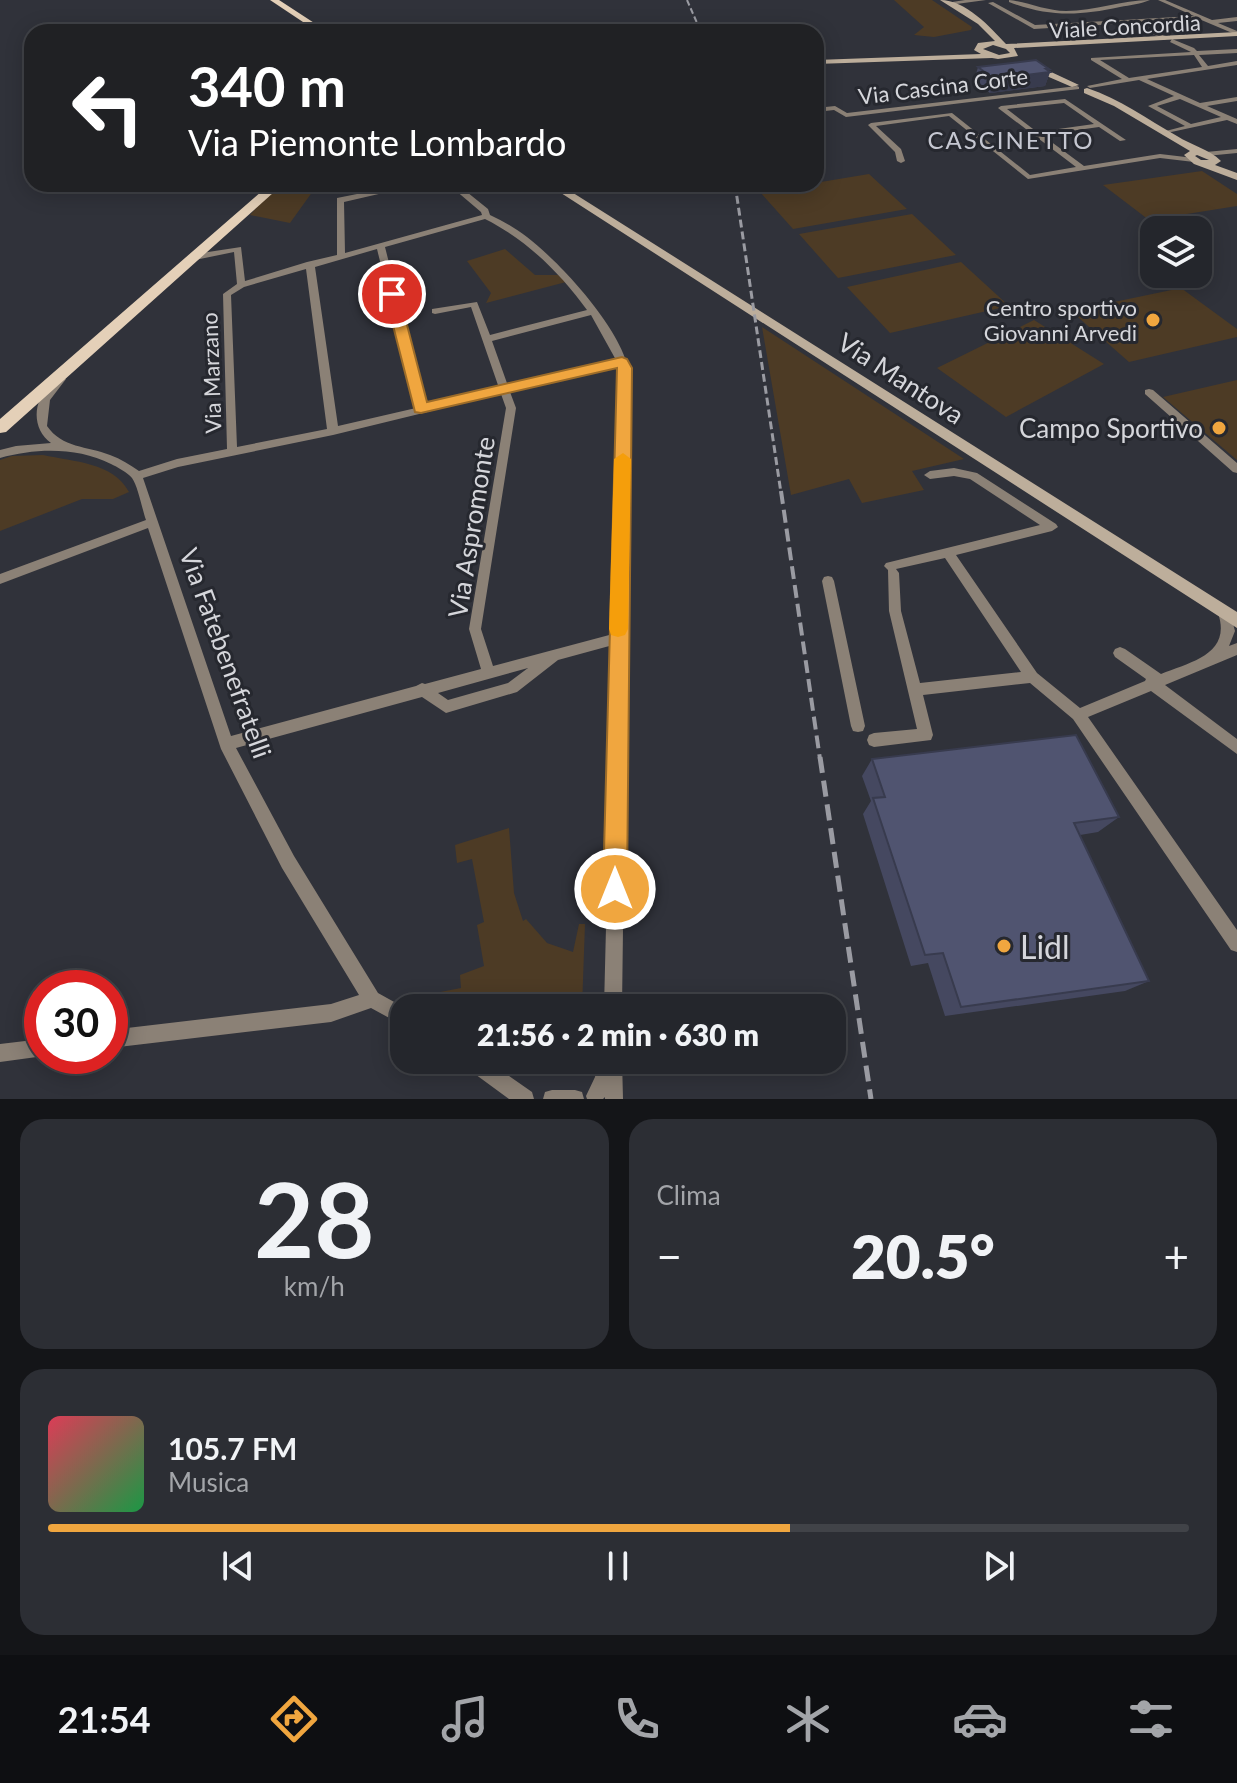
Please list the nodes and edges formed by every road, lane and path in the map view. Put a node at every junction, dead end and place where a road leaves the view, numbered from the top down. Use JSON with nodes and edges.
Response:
{"nodes":[{"id":1,"x":265,"y":0,"type":"edge"},
{"id":2,"x":274,"y":0,"type":"edge"},
{"id":3,"x":1010,"y":0,"type":"edge"},
{"id":4,"x":1147,"y":0,"type":"edge"},
{"id":5,"x":1160,"y":0,"type":"edge"},
{"id":6,"x":1171,"y":0,"type":"edge"},
{"id":7,"x":948,"y":1,"type":"edge"},
{"id":8,"x":987,"y":1,"type":"edge"},
{"id":9,"x":1094,"y":3,"type":"dead end"},
{"id":10,"x":1106,"y":10,"type":"junction"},
{"id":11,"x":1089,"y":13,"type":"junction"},
{"id":12,"x":968,"y":14,"type":"junction"},
{"id":13,"x":1197,"y":18,"type":"junction"},
{"id":14,"x":1237,"y":19,"type":"edge"},
{"id":15,"x":1129,"y":22,"type":"junction"},
{"id":16,"x":1209,"y":22,"type":"junction"},
{"id":17,"x":302,"y":24,"type":"edge"},
{"id":18,"x":312,"y":24,"type":"edge"},
{"id":19,"x":1104,"y":24,"type":"junction"},
{"id":20,"x":1237,"y":35,"type":"edge"},
{"id":21,"x":1169,"y":40,"type":"junction"},
{"id":22,"x":982,"y":45,"type":"junction"},
{"id":23,"x":1004,"y":45,"type":"junction"},
{"id":24,"x":1237,"y":51,"type":"edge"},
{"id":25,"x":1195,"y":52,"type":"junction"},
{"id":26,"x":1015,"y":53,"type":"junction"},
{"id":27,"x":989,"y":56,"type":"junction"},
{"id":28,"x":1003,"y":57,"type":"junction"},
{"id":29,"x":824,"y":61,"type":"edge"},
{"id":30,"x":824,"y":62,"type":"edge"},
{"id":31,"x":1237,"y":63,"type":"edge"},
{"id":32,"x":1206,"y":68,"type":"junction"},
{"id":33,"x":1139,"y":78,"type":"junction"},
{"id":34,"x":1128,"y":80,"type":"junction"},
{"id":35,"x":1084,"y":87,"type":"junction"},
{"id":36,"x":1181,"y":96,"type":"junction"},
{"id":37,"x":1237,"y":99,"type":"edge"},
{"id":38,"x":1201,"y":105,"type":"junction"},
{"id":39,"x":824,"y":109,"type":"edge"},
{"id":40,"x":1233,"y":120,"type":"edge"},
{"id":41,"x":1100,"y":125,"type":"junction"},
{"id":42,"x":1188,"y":125,"type":"junction"},
{"id":43,"x":1164,"y":133,"type":"junction"},
{"id":44,"x":1036,"y":134,"type":"junction"},
{"id":45,"x":1122,"y":140,"type":"dead end"},
{"id":46,"x":1237,"y":151,"type":"edge"},
{"id":47,"x":1201,"y":156,"type":"junction"},
{"id":48,"x":901,"y":161,"type":"dead end"},
{"id":49,"x":1082,"y":168,"type":"junction"},
{"id":50,"x":1237,"y":176,"type":"edge"},
{"id":51,"x":259,"y":192,"type":"edge"},
{"id":52,"x":268,"y":192,"type":"edge"},
{"id":53,"x":379,"y":192,"type":"edge"},
{"id":54,"x":462,"y":192,"type":"edge"},
{"id":55,"x":565,"y":192,"type":"edge"},
{"id":56,"x":486,"y":216,"type":"junction"},
{"id":57,"x":380,"y":245,"type":"junction"},
{"id":58,"x":341,"y":255,"type":"junction"},
{"id":59,"x":195,"y":257,"type":"junction"},
{"id":60,"x":310,"y":264,"type":"junction"},
{"id":61,"x":241,"y":285,"type":"junction"},
{"id":62,"x":435,"y":311,"type":"dead end"},
{"id":63,"x":592,"y":312,"type":"junction"},
{"id":64,"x":487,"y":339,"type":"junction"},
{"id":65,"x":79,"y":359,"type":"junction"},
{"id":66,"x":622,"y":362,"type":"junction"},
{"id":67,"x":505,"y":389,"type":"junction"},
{"id":68,"x":1149,"y":392,"type":"dead end"},
{"id":69,"x":421,"y":408,"type":"junction"},
{"id":70,"x":0,"y":415,"type":"edge"},
{"id":71,"x":0,"y":428,"type":"edge"},
{"id":72,"x":333,"y":431,"type":"junction"},
{"id":73,"x":69,"y":449,"type":"junction"},
{"id":74,"x":232,"y":452,"type":"junction"},
{"id":75,"x":0,"y":454,"type":"edge"},
{"id":76,"x":1237,"y":469,"type":"edge"},
{"id":77,"x":930,"y":475,"type":"dead end"},
{"id":78,"x":137,"y":476,"type":"junction"},
{"id":79,"x":152,"y":522,"type":"junction"},
{"id":80,"x":948,"y":553,"type":"junction"},
{"id":81,"x":0,"y":579,"type":"edge"},
{"id":82,"x":828,"y":581,"type":"dead end"},
{"id":83,"x":1230,"y":617,"type":"edge"},
{"id":84,"x":618,"y":638,"type":"junction"},
{"id":85,"x":1237,"y":649,"type":"edge"},
{"id":86,"x":1120,"y":653,"type":"dead end"},
{"id":87,"x":557,"y":655,"type":"junction"},
{"id":88,"x":1211,"y":658,"type":"junction"},
{"id":89,"x":488,"y":671,"type":"junction"},
{"id":90,"x":1032,"y":677,"type":"junction"},
{"id":91,"x":1155,"y":681,"type":"junction"},
{"id":92,"x":422,"y":689,"type":"junction"},
{"id":93,"x":916,"y":690,"type":"junction"},
{"id":94,"x":1078,"y":715,"type":"junction"},
{"id":95,"x":858,"y":726,"type":"dead end"},
{"id":96,"x":874,"y":740,"type":"dead end"},
{"id":97,"x":226,"y":744,"type":"junction"},
{"id":98,"x":1237,"y":747,"type":"edge"},
{"id":99,"x":1237,"y":944,"type":"edge"},
{"id":100,"x":613,"y":994,"type":"edge"},
{"id":101,"x":372,"y":999,"type":"junction"},
{"id":102,"x":390,"y":1009,"type":"edge"},
{"id":103,"x":128,"y":1037,"type":"edge"},
{"id":104,"x":24,"y":1050,"type":"edge"},
{"id":105,"x":0,"y":1053,"type":"edge"},
{"id":106,"x":490,"y":1074,"type":"edge"},
{"id":107,"x":608,"y":1074,"type":"edge"},
{"id":108,"x":604,"y":1098,"type":"edge"},
{"id":109,"x":525,"y":1099,"type":"edge"},
{"id":110,"x":552,"y":1099,"type":"edge"},
{"id":111,"x":575,"y":1099,"type":"edge"}],
"edges":[{"from":1,"to":17,"type":"main road"},
{"from":2,"to":18,"type":"main road"},
{"from":3,"to":8,"type":"street"},
{"from":3,"to":11,"type":"street"},
{"from":4,"to":10,"type":"street"},
{"from":5,"to":6,"type":"street"},
{"from":5,"to":13,"type":"street"},
{"from":7,"to":8,"type":"street"},
{"from":7,"to":12,"type":"main road"},
{"from":8,"to":19,"type":"street"},
{"from":9,"to":10,"type":"street"},
{"from":10,"to":11,"type":"street"},
{"from":11,"to":19,"type":"street"},
{"from":12,"to":22,"type":"main road"},
{"from":12,"to":23,"type":"main road"},
{"from":13,"to":15,"type":"street"},
{"from":13,"to":16,"type":"street"},
{"from":14,"to":16,"type":"street"},
{"from":15,"to":19,"type":"street"},
{"from":15,"to":21,"type":"street"},
{"from":16,"to":20,"type":"street"},
{"from":20,"to":21,"type":"main road","name":"Viale Concordia"},
{"from":21,"to":23,"type":"main road","name":"Viale Concordia"},
{"from":21,"to":25,"type":"street"},
{"from":21,"to":26,"type":"main road","name":"Viale Concordia"},
{"from":22,"to":23,"type":"main road","name":"Viale Concordia"},
{"from":22,"to":27,"type":"main road"},
{"from":22,"to":29,"type":"main road","name":"Viale Concordia"},
{"from":23,"to":26,"type":"main road","name":"Viale Concordia"},
{"from":24,"to":25,"type":"street"},
{"from":25,"to":32,"type":"street"},
{"from":25,"to":34,"type":"street"},
{"from":26,"to":28,"type":"main road","name":"Viale Concordia"},
{"from":26,"to":35,"type":"main road"},
{"from":27,"to":28,"type":"main road","name":"Viale Concordia"},
{"from":27,"to":30,"type":"main road","name":"Viale Concordia"},
{"from":28,"to":35,"type":"main road"},
{"from":31,"to":32,"type":"street","name":"Via Cascina Corte"},
{"from":32,"to":33,"type":"street","name":"Via Cascina Corte"},
{"from":33,"to":34,"type":"street","name":"Via Cascina Corte"},
{"from":33,"to":36,"type":"street"},
{"from":34,"to":35,"type":"street","name":"Via Cascina Corte"},
{"from":35,"to":39,"type":"street","name":"Via Cascina Corte"},
{"from":35,"to":43,"type":"main road"},
{"from":36,"to":38,"type":"street"},
{"from":36,"to":42,"type":"street"},
{"from":37,"to":38,"type":"street"},
{"from":38,"to":40,"type":"street"},
{"from":40,"to":42,"type":"street"},
{"from":41,"to":44,"type":"street"},
{"from":41,"to":44,"type":"street"},
{"from":41,"to":45,"type":"street"},
{"from":42,"to":43,"type":"street"},
{"from":43,"to":47,"type":"main road"},
{"from":44,"to":49,"type":"street"},
{"from":46,"to":47,"type":"street"},
{"from":47,"to":49,"type":"street"},
{"from":47,"to":50,"type":"main road"},
{"from":48,"to":49,"type":"street"},
{"from":51,"to":70,"type":"main road"},
{"from":52,"to":59,"type":"main road"},
{"from":53,"to":58,"type":"street"},
{"from":54,"to":56,"type":"street"},
{"from":55,"to":83,"type":"main road","name":"Via Mantova"},
{"from":56,"to":57,"type":"street"},
{"from":56,"to":63,"type":"street"},
{"from":57,"to":58,"type":"street"},
{"from":57,"to":69,"type":"street"},
{"from":58,"to":60,"type":"street"},
{"from":59,"to":61,"type":"street","name":"Via Marzano"},
{"from":59,"to":65,"type":"main road"},
{"from":60,"to":61,"type":"street"},
{"from":60,"to":72,"type":"street"},
{"from":61,"to":74,"type":"street","name":"Via Marzano"},
{"from":62,"to":64,"type":"street","name":"Via Aspromonte"},
{"from":63,"to":64,"type":"street"},
{"from":63,"to":66,"type":"street"},
{"from":64,"to":67,"type":"street","name":"Via Aspromonte"},
{"from":65,"to":71,"type":"main road"},
{"from":65,"to":73,"type":"street"},
{"from":66,"to":67,"type":"street"},
{"from":66,"to":84,"type":"street"},
{"from":67,"to":69,"type":"street"},
{"from":67,"to":89,"type":"street","name":"Via Aspromonte"},
{"from":68,"to":76,"type":"street"},
{"from":69,"to":72,"type":"street"},
{"from":72,"to":74,"type":"street"},
{"from":73,"to":75,"type":"street"},
{"from":73,"to":78,"type":"street"},
{"from":74,"to":78,"type":"street"},
{"from":77,"to":80,"type":"street"},
{"from":78,"to":79,"type":"street","name":"Via Fatebenefratelli"},
{"from":79,"to":81,"type":"street"},
{"from":79,"to":97,"type":"street","name":"Via Fatebenefratelli"},
{"from":80,"to":90,"type":"street"},
{"from":80,"to":93,"type":"street"},
{"from":82,"to":95,"type":"street"},
{"from":83,"to":88,"type":"street","name":"Via Mantova"},
{"from":84,"to":87,"type":"street"},
{"from":84,"to":100,"type":"street"},
{"from":85,"to":88,"type":"street"},
{"from":86,"to":91,"type":"street"},
{"from":87,"to":89,"type":"street"},
{"from":87,"to":92,"type":"street"},
{"from":88,"to":91,"type":"street"},
{"from":89,"to":92,"type":"street"},
{"from":90,"to":93,"type":"street"},
{"from":90,"to":94,"type":"street"},
{"from":91,"to":94,"type":"street"},
{"from":91,"to":98,"type":"street"},
{"from":92,"to":97,"type":"street"},
{"from":93,"to":96,"type":"street"},
{"from":94,"to":99,"type":"street"},
{"from":97,"to":101,"type":"street","name":"Via Fatebenefratelli"},
{"from":101,"to":102,"type":"street","name":"Via Fatebenefratelli"},
{"from":101,"to":103,"type":"street"},
{"from":104,"to":105,"type":"street"},
{"from":106,"to":109,"type":"street"},
{"from":107,"to":108,"type":"street"},
{"from":110,"to":111,"type":"street"}]}
